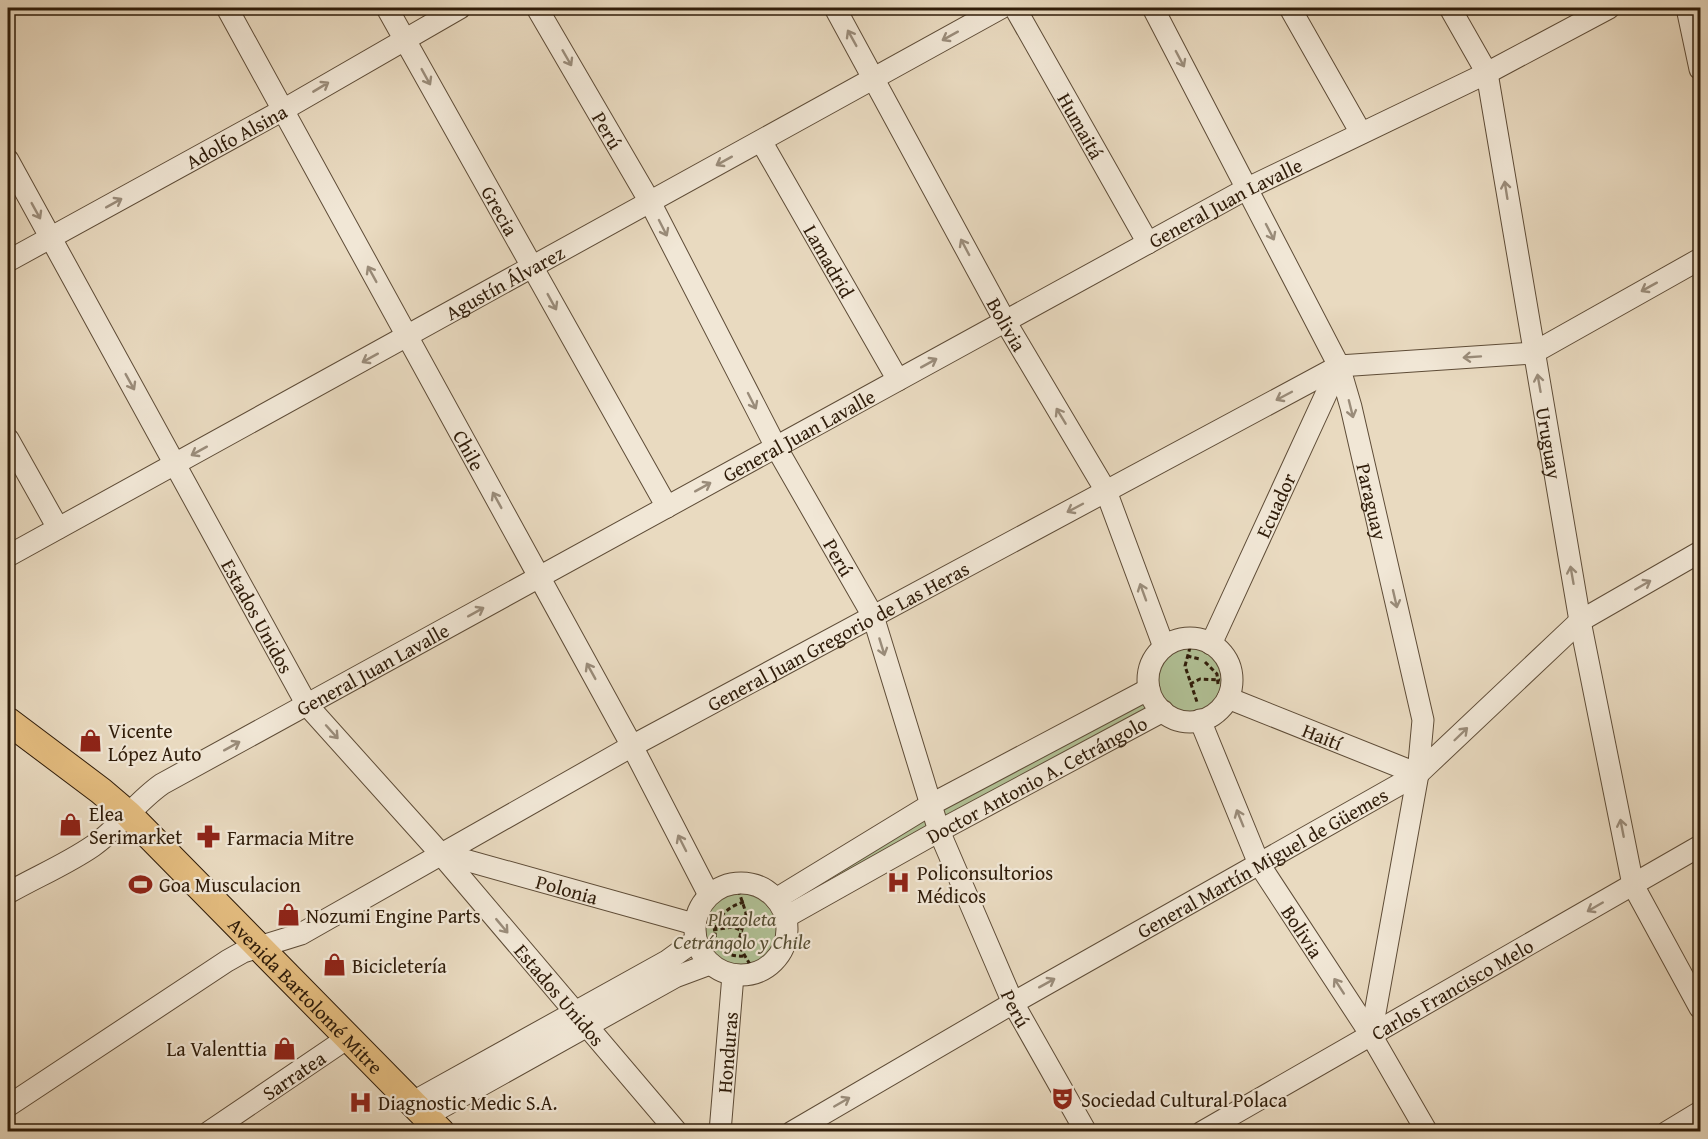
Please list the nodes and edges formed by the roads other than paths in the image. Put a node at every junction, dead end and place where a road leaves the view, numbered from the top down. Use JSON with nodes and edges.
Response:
{"nodes":[{"id":1,"x":227,"y":8,"type":"edge"},
{"id":2,"x":387,"y":8,"type":"edge"},
{"id":3,"x":460,"y":8,"type":"edge"},
{"id":4,"x":537,"y":8,"type":"edge"},
{"id":5,"x":835,"y":8,"type":"edge"},
{"id":6,"x":1001,"y":8,"type":"edge"},
{"id":7,"x":1015,"y":8,"type":"edge"},
{"id":8,"x":1153,"y":8,"type":"edge"},
{"id":9,"x":1290,"y":8,"type":"edge"},
{"id":10,"x":1450,"y":8,"type":"edge"},
{"id":11,"x":1609,"y":8,"type":"edge"},
{"id":12,"x":1687,"y":8,"type":"edge"},
{"id":13,"x":404,"y":38,"type":"junction"},
{"id":14,"x":1701,"y":69,"type":"edge"},
{"id":15,"x":1487,"y":73,"type":"junction"},
{"id":16,"x":874,"y":78,"type":"junction"},
{"id":17,"x":282,"y":110,"type":"junction"},
{"id":18,"x":1361,"y":133,"type":"junction"},
{"id":19,"x":761,"y":141,"type":"junction"},
{"id":20,"x":8,"y":160,"type":"edge"},
{"id":21,"x":1248,"y":188,"type":"junction"},
{"id":22,"x":650,"y":202,"type":"junction"},
{"id":23,"x":51,"y":238,"type":"junction"},
{"id":24,"x":1148,"y":243,"type":"junction"},
{"id":25,"x":1701,"y":259,"type":"edge"},
{"id":26,"x":8,"y":261,"type":"edge"},
{"id":27,"x":533,"y":268,"type":"junction"},
{"id":28,"x":1005,"y":321,"type":"junction"},
{"id":29,"x":407,"y":337,"type":"junction"},
{"id":30,"x":1533,"y":352,"type":"junction"},
{"id":31,"x":1339,"y":366,"type":"junction"},
{"id":32,"x":898,"y":380,"type":"junction"},
{"id":33,"x":8,"y":439,"type":"edge"},
{"id":34,"x":776,"y":447,"type":"junction"},
{"id":35,"x":175,"y":464,"type":"junction"},
{"id":36,"x":1106,"y":491,"type":"junction"},
{"id":37,"x":667,"y":507,"type":"junction"},
{"id":38,"x":58,"y":528,"type":"junction"},
{"id":39,"x":1701,"y":552,"type":"edge"},
{"id":40,"x":8,"y":555,"type":"edge"},
{"id":41,"x":539,"y":577,"type":"junction"},
{"id":42,"x":873,"y":616,"type":"junction"},
{"id":43,"x":1580,"y":621,"type":"junction"},
{"id":44,"x":1197,"y":646,"type":"junction"},
{"id":45,"x":1164,"y":647,"type":"junction"},
{"id":46,"x":1224,"y":688,"type":"junction"},
{"id":47,"x":1149,"y":689,"type":"junction"},
{"id":48,"x":307,"y":705,"type":"junction"},
{"id":49,"x":1163,"y":711,"type":"junction"},
{"id":50,"x":1200,"y":720,"type":"junction"},
{"id":51,"x":9,"y":724,"type":"edge"},
{"id":52,"x":632,"y":746,"type":"junction"},
{"id":53,"x":1418,"y":774,"type":"junction"},
{"id":54,"x":930,"y":806,"type":"junction"},
{"id":55,"x":128,"y":813,"type":"junction"},
{"id":56,"x":939,"y":831,"type":"junction"},
{"id":57,"x":1701,"y":846,"type":"edge"},
{"id":58,"x":440,"y":853,"type":"junction"},
{"id":59,"x":1259,"y":864,"type":"junction"},
{"id":60,"x":1633,"y":885,"type":"junction"},
{"id":61,"x":8,"y":893,"type":"edge"},
{"id":62,"x":709,"y":895,"type":"junction"},
{"id":63,"x":781,"y":908,"type":"junction"},
{"id":64,"x":695,"y":932,"type":"junction"},
{"id":65,"x":260,"y":947,"type":"junction"},
{"id":66,"x":710,"y":964,"type":"junction"},
{"id":67,"x":733,"y":975,"type":"junction"},
{"id":68,"x":1012,"y":1002,"type":"junction"},
{"id":69,"x":1701,"y":1008,"type":"edge"},
{"id":70,"x":581,"y":1019,"type":"junction"},
{"id":71,"x":1371,"y":1035,"type":"junction"},
{"id":72,"x":348,"y":1037,"type":"junction"},
{"id":73,"x":8,"y":1106,"type":"edge"},
{"id":74,"x":1701,"y":1112,"type":"edge"},
{"id":75,"x":426,"y":1116,"type":"edge"},
{"id":76,"x":209,"y":1131,"type":"edge"},
{"id":77,"x":677,"y":1131,"type":"edge"},
{"id":78,"x":720,"y":1131,"type":"edge"},
{"id":79,"x":792,"y":1131,"type":"edge"},
{"id":80,"x":1086,"y":1131,"type":"edge"},
{"id":81,"x":1202,"y":1131,"type":"edge"},
{"id":82,"x":1427,"y":1131,"type":"edge"},
{"id":83,"x":1667,"y":1131,"type":"edge"}],
"edges":[{"from":1,"to":17,"type":"street","name":"Chile"},
{"from":2,"to":13,"type":"street","name":"Grecia"},
{"from":3,"to":13,"type":"street","name":"Adolfo Alsina"},
{"from":4,"to":22,"type":"street","name":"Perú","one_way":true},
{"from":16,"to":5,"type":"street","name":"Bolivia","one_way":true},
{"from":6,"to":16,"type":"street","name":"Agustín Álvarez","one_way":true},
{"from":7,"to":24,"type":"street","name":"Humaitá"},
{"from":8,"to":21,"type":"street","name":"Paraguay","one_way":true},
{"from":9,"to":18,"type":"street"},
{"from":10,"to":15,"type":"street","name":"Uruguay"},
{"from":11,"to":15,"type":"street","name":"General Juan Lavalle"},
{"from":12,"to":14,"type":"street"},
{"from":17,"to":13,"type":"street","name":"Adolfo Alsina","one_way":true},
{"from":13,"to":27,"type":"street","name":"Grecia","one_way":true},
{"from":15,"to":18,"type":"street","name":"General Juan Lavalle"},
{"from":30,"to":15,"type":"street","name":"Uruguay","one_way":true},
{"from":16,"to":19,"type":"street","name":"Agustín Álvarez"},
{"from":28,"to":16,"type":"street","name":"Bolivia","one_way":true},
{"from":23,"to":17,"type":"street","name":"Adolfo Alsina","one_way":true},
{"from":29,"to":17,"type":"street","name":"Chile","one_way":true},
{"from":18,"to":21,"type":"street","name":"General Juan Lavalle"},
{"from":19,"to":22,"type":"street","name":"Agustín Álvarez","one_way":true},
{"from":19,"to":32,"type":"street","name":"Lamadrid"},
{"from":20,"to":23,"type":"street","name":"Estados Unidos","one_way":true},
{"from":21,"to":24,"type":"street","name":"General Juan Lavalle"},
{"from":21,"to":31,"type":"street","name":"Paraguay","one_way":true},
{"from":22,"to":27,"type":"street","name":"Agustín Álvarez"},
{"from":22,"to":34,"type":"street","name":"Perú","one_way":true},
{"from":23,"to":26,"type":"street","name":"Adolfo Alsina"},
{"from":23,"to":35,"type":"street","name":"Estados Unidos","one_way":true},
{"from":24,"to":28,"type":"street","name":"General Juan Lavalle"},
{"from":25,"to":30,"type":"street","name":"General Juan Gregorio de Las Heras","one_way":true},
{"from":27,"to":29,"type":"street","name":"Agustín Álvarez"},
{"from":27,"to":37,"type":"street","name":"Grecia","one_way":true},
{"from":32,"to":28,"type":"street","name":"General Juan Lavalle","one_way":true},
{"from":36,"to":28,"type":"street","name":"Bolivia","one_way":true},
{"from":29,"to":35,"type":"street","name":"Agustín Álvarez","one_way":true},
{"from":41,"to":29,"type":"street","name":"Chile","one_way":true},
{"from":30,"to":31,"type":"street","name":"General Juan Gregorio de Las Heras","one_way":true},
{"from":43,"to":30,"type":"street","name":"Uruguay","one_way":true},
{"from":31,"to":36,"type":"street","name":"General Juan Gregorio de Las Heras","one_way":true},
{"from":31,"to":44,"type":"street","name":"Ecuador"},
{"from":31,"to":53,"type":"street","name":"Paraguay","one_way":true},
{"from":32,"to":34,"type":"street","name":"General Juan Lavalle"},
{"from":33,"to":38,"type":"street"},
{"from":37,"to":34,"type":"street","name":"General Juan Lavalle","one_way":true},
{"from":34,"to":42,"type":"street","name":"Perú"},
{"from":35,"to":38,"type":"street","name":"Agustín Álvarez"},
{"from":35,"to":48,"type":"street","name":"Estados Unidos"},
{"from":36,"to":42,"type":"street","name":"General Juan Gregorio de Las Heras","one_way":true},
{"from":45,"to":36,"type":"street","name":"Bolivia","one_way":true},
{"from":37,"to":41,"type":"street","name":"General Juan Lavalle"},
{"from":38,"to":40,"type":"street","name":"Agustín Álvarez"},
{"from":43,"to":39,"type":"street","name":"General Martín Miguel de Güemes","one_way":true},
{"from":48,"to":41,"type":"street","name":"General Juan Lavalle","one_way":true},
{"from":52,"to":41,"type":"street","name":"Chile","one_way":true},
{"from":42,"to":52,"type":"street","name":"General Juan Gregorio de Las Heras"},
{"from":42,"to":54,"type":"street","name":"Perú","one_way":true},
{"from":53,"to":43,"type":"street","name":"General Martín Miguel de Güemes","one_way":true},
{"from":60,"to":43,"type":"street","name":"Uruguay","one_way":true},
{"from":44,"to":45,"type":"street"},
{"from":44,"to":46,"type":"street"},
{"from":45,"to":47,"type":"street"},
{"from":46,"to":50,"type":"street"},
{"from":46,"to":53,"type":"street","name":"Haití"},
{"from":47,"to":49,"type":"street"},
{"from":47,"to":54,"type":"street","name":"Doctor Antonio A. Cetrángolo"},
{"from":55,"to":48,"type":"street","name":"General Juan Lavalle","one_way":true},
{"from":48,"to":58,"type":"street","name":"Estados Unidos","one_way":true},
{"from":49,"to":50,"type":"street"},
{"from":49,"to":56,"type":"street","name":"Doctor Antonio A. Cetrángolo"},
{"from":59,"to":50,"type":"street","name":"Bolivia","one_way":true},
{"from":51,"to":55,"type":"main road","name":"Avenida Bartolomé Mitre"},
{"from":52,"to":58,"type":"street","name":"General Juan Gregorio de Las Heras"},
{"from":62,"to":52,"type":"street","name":"Chile","one_way":true},
{"from":53,"to":59,"type":"street","name":"General Martín Miguel de Güemes"},
{"from":53,"to":71,"type":"street","name":"Paraguay"},
{"from":54,"to":56,"type":"street","name":"Perú"},
{"from":54,"to":63,"type":"street","name":"Doctor Antonio A. Cetrángolo"},
{"from":55,"to":61,"type":"street","name":"General Juan Lavalle"},
{"from":55,"to":65,"type":"main road","name":"Avenida Bartolomé Mitre"},
{"from":56,"to":63,"type":"street","name":"Doctor Antonio A. Cetrángolo"},
{"from":56,"to":68,"type":"street","name":"Perú"},
{"from":57,"to":60,"type":"street","name":"Carlos Francisco Melo"},
{"from":58,"to":64,"type":"street","name":"Polonia"},
{"from":58,"to":65,"type":"street","name":"General Juan Gregorio de Las Heras"},
{"from":58,"to":70,"type":"street","name":"Estados Unidos","one_way":true},
{"from":68,"to":59,"type":"street","name":"General Martín Miguel de Güemes","one_way":true},
{"from":71,"to":59,"type":"street","name":"Bolivia","one_way":true},
{"from":60,"to":69,"type":"street","name":"Uruguay"},
{"from":60,"to":71,"type":"street","name":"Carlos Francisco Melo","one_way":true},
{"from":62,"to":63,"type":"street"},
{"from":62,"to":64,"type":"street"},
{"from":63,"to":67,"type":"street"},
{"from":64,"to":66,"type":"street"},
{"from":64,"to":70,"type":"street"},
{"from":65,"to":72,"type":"main road","name":"Avenida Bartolomé Mitre"},
{"from":65,"to":73,"type":"street","name":"General Juan Gregorio de Las Heras"},
{"from":66,"to":67,"type":"street"},
{"from":66,"to":70,"type":"street"},
{"from":67,"to":78,"type":"street","name":"Honduras"},
{"from":79,"to":68,"type":"street","name":"General Martín Miguel de Güemes","one_way":true},
{"from":68,"to":80,"type":"street","name":"Perú"},
{"from":70,"to":75,"type":"street"},
{"from":70,"to":77,"type":"street","name":"Estados Unidos"},
{"from":71,"to":81,"type":"street","name":"Carlos Francisco Melo"},
{"from":71,"to":82,"type":"street","name":"Bolivia"},
{"from":72,"to":75,"type":"main road","name":"Avenida Bartolomé Mitre"},
{"from":72,"to":76,"type":"street","name":"Sarratea"},
{"from":74,"to":83,"type":"street"}]}
